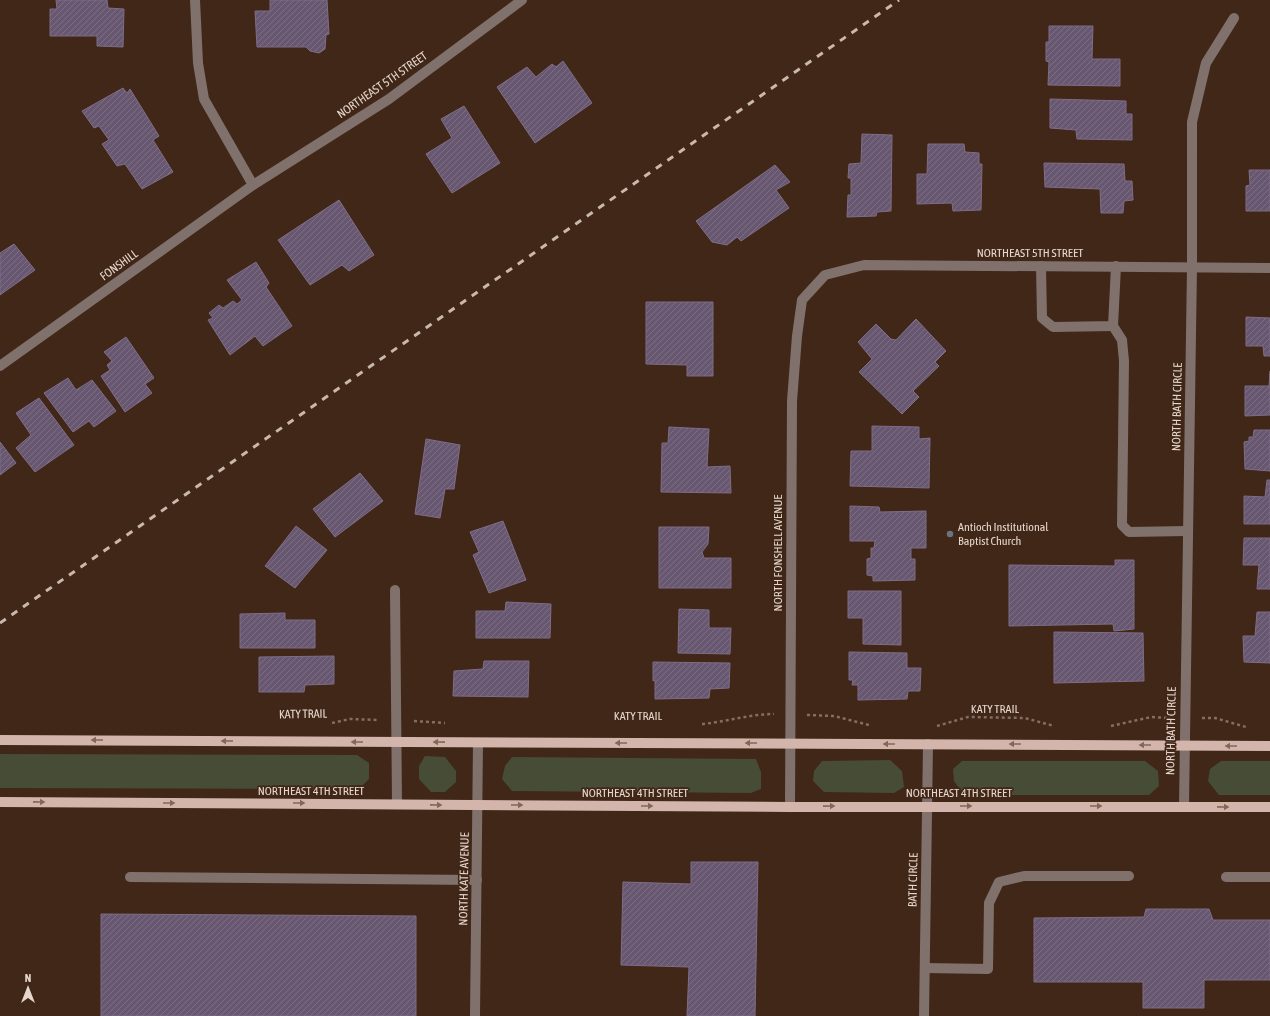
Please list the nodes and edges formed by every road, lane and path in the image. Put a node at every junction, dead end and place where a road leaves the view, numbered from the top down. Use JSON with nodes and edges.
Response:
{"nodes":[{"id":1,"x":196,"y":0,"type":"edge"},
{"id":2,"x":522,"y":0,"type":"edge"},
{"id":3,"x":1234,"y":18,"type":"dead end"},
{"id":4,"x":253,"y":186,"type":"junction"},
{"id":5,"x":1041,"y":266,"type":"junction"},
{"id":6,"x":1116,"y":266,"type":"junction"},
{"id":7,"x":1192,"y":267,"type":"junction"},
{"id":8,"x":1270,"y":268,"type":"edge"},
{"id":9,"x":802,"y":300,"type":"joint"},
{"id":10,"x":1113,"y":326,"type":"junction"},
{"id":11,"x":0,"y":366,"type":"edge"},
{"id":12,"x":1187,"y":531,"type":"junction"},
{"id":13,"x":395,"y":590,"type":"dead end"},
{"id":14,"x":790,"y":715,"type":"junction"},
{"id":15,"x":1184,"y":718,"type":"junction"},
{"id":16,"x":396,"y":721,"type":"junction"},
{"id":17,"x":325,"y":724,"type":"dead end"},
{"id":18,"x":451,"y":724,"type":"dead end"},
{"id":19,"x":696,"y":724,"type":"dead end"},
{"id":20,"x":873,"y":726,"type":"dead end"},
{"id":21,"x":930,"y":726,"type":"dead end"},
{"id":22,"x":1054,"y":727,"type":"dead end"},
{"id":23,"x":1110,"y":727,"type":"dead end"},
{"id":24,"x":1251,"y":729,"type":"dead end"},
{"id":25,"x":0,"y":740,"type":"edge"},
{"id":26,"x":396,"y":742,"type":"junction"},
{"id":27,"x":478,"y":742,"type":"junction"},
{"id":28,"x":790,"y":743,"type":"junction"},
{"id":29,"x":928,"y":744,"type":"junction"},
{"id":30,"x":1184,"y":746,"type":"junction"},
{"id":31,"x":1270,"y":746,"type":"edge"},
{"id":32,"x":0,"y":802,"type":"edge"},
{"id":33,"x":397,"y":804,"type":"junction"},
{"id":34,"x":478,"y":805,"type":"junction"},
{"id":35,"x":927,"y":806,"type":"junction"},
{"id":36,"x":1184,"y":806,"type":"junction"},
{"id":37,"x":790,"y":807,"type":"junction"},
{"id":38,"x":1270,"y":807,"type":"edge"},
{"id":39,"x":1129,"y":876,"type":"dead end"},
{"id":40,"x":130,"y":877,"type":"dead end"},
{"id":41,"x":1226,"y":877,"type":"dead end"},
{"id":42,"x":1270,"y":877,"type":"edge"},
{"id":43,"x":477,"y":880,"type":"junction"},
{"id":44,"x":925,"y":968,"type":"junction"},
{"id":45,"x":475,"y":1016,"type":"edge"},
{"id":46,"x":924,"y":1016,"type":"edge"}],
"edges":[{"from":1,"to":4,"type":"street"},
{"from":2,"to":4,"type":"street","name":"NORTHEAST 5TH STREET"},
{"from":3,"to":7,"type":"street","name":"NORTH BATH CIRCLE"},
{"from":4,"to":11,"type":"street","name":"FONSHILL"},
{"from":5,"to":6,"type":"street","name":"NORTHEAST 5TH STREET"},
{"from":5,"to":9,"type":"street","name":"NORTHEAST 5TH STREET"},
{"from":5,"to":10,"type":"street"},
{"from":6,"to":7,"type":"street","name":"NORTHEAST 5TH STREET"},
{"from":6,"to":10,"type":"street"},
{"from":7,"to":8,"type":"street","name":"NORTHEAST 5TH STREET"},
{"from":7,"to":12,"type":"street","name":"NORTH BATH CIRCLE"},
{"from":9,"to":14,"type":"street","name":"NORTH FONSHELL AVENUE"},
{"from":10,"to":12,"type":"street"},
{"from":12,"to":15,"type":"street","name":"NORTH BATH CIRCLE"},
{"from":13,"to":16,"type":"street"},
{"from":14,"to":19,"type":"path"},
{"from":14,"to":20,"type":"path"},
{"from":14,"to":28,"type":"street","name":"NORTH FONSHELL AVENUE"},
{"from":15,"to":23,"type":"path"},
{"from":15,"to":24,"type":"path"},
{"from":15,"to":30,"type":"street","name":"NORTH BATH CIRCLE"},
{"from":16,"to":17,"type":"path","name":"KATY TRAIL"},
{"from":16,"to":18,"type":"path","name":"KATY TRAIL"},
{"from":16,"to":26,"type":"street"},
{"from":21,"to":22,"type":"path","name":"KATY TRAIL"},
{"from":26,"to":25,"type":"main road","one_way":true},
{"from":27,"to":26,"type":"main road","one_way":true},
{"from":26,"to":33,"type":"street"},
{"from":28,"to":27,"type":"main road","one_way":true},
{"from":27,"to":34,"type":"street","name":"NORTH KATE AVENUE"},
{"from":29,"to":28,"type":"main road","one_way":true},
{"from":28,"to":37,"type":"street","name":"NORTH FONSHELL AVENUE"},
{"from":30,"to":29,"type":"main road","one_way":true},
{"from":29,"to":35,"type":"street","name":"BATH CIRCLE"},
{"from":31,"to":30,"type":"main road","one_way":true},
{"from":30,"to":36,"type":"street","name":"NORTH BATH CIRCLE"},
{"from":32,"to":33,"type":"main road","name":"NORTHEAST 4TH STREET","one_way":true},
{"from":33,"to":34,"type":"main road","name":"NORTHEAST 4TH STREET","one_way":true},
{"from":34,"to":37,"type":"main road","name":"NORTHEAST 4TH STREET","one_way":true},
{"from":34,"to":43,"type":"street","name":"NORTH KATE AVENUE"},
{"from":35,"to":36,"type":"main road","name":"NORTHEAST 4TH STREET","one_way":true},
{"from":37,"to":35,"type":"main road","name":"NORTHEAST 4TH STREET","one_way":true},
{"from":35,"to":44,"type":"street","name":"BATH CIRCLE"},
{"from":36,"to":38,"type":"main road","name":"NORTHEAST 4TH STREET","one_way":true},
{"from":39,"to":44,"type":"street"},
{"from":40,"to":43,"type":"street"},
{"from":41,"to":42,"type":"street"},
{"from":43,"to":45,"type":"street","name":"NORTH KATE AVENUE"},
{"from":44,"to":46,"type":"street","name":"BATH CIRCLE"}]}
